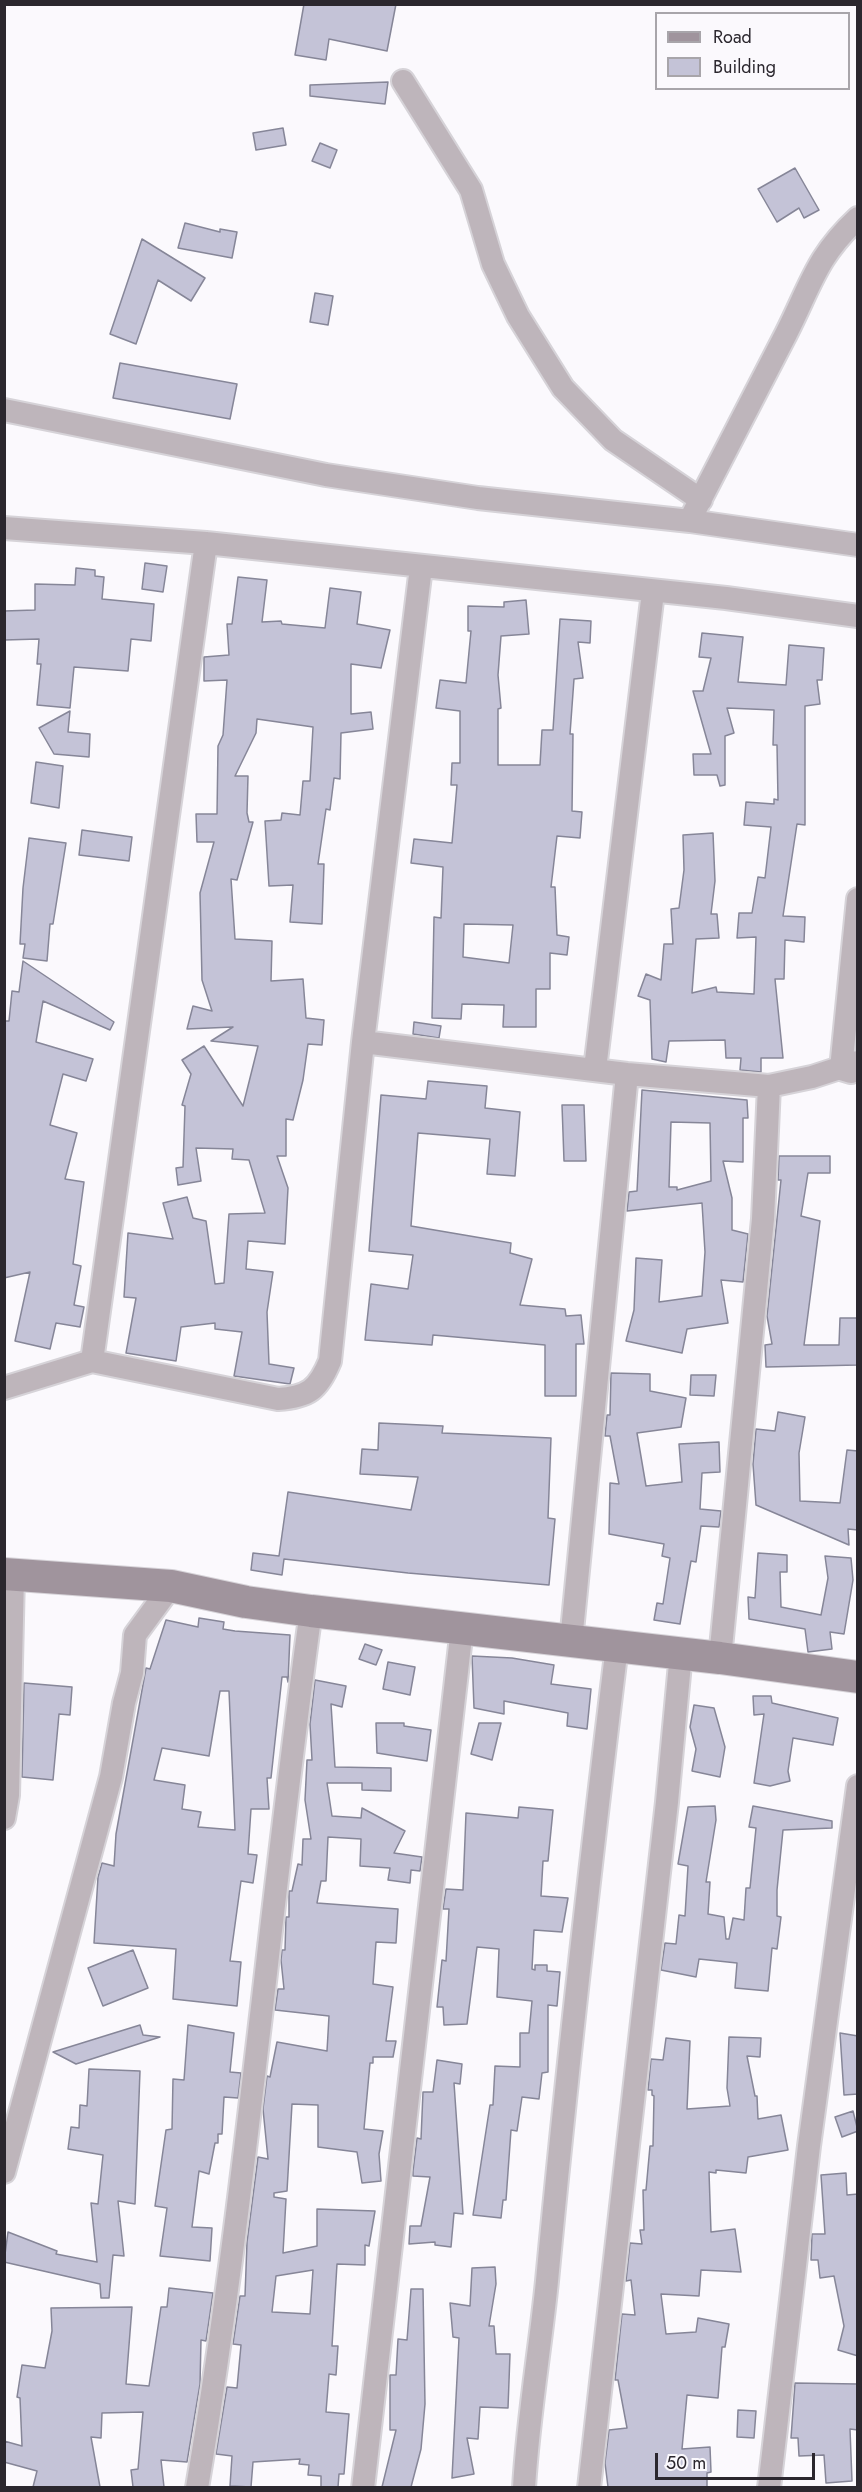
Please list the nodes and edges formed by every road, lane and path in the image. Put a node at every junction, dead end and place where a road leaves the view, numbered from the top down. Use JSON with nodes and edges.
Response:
{"nodes":[{"id":1,"x":403,"y":81,"type":"dead end"},
{"id":2,"x":858,"y":218,"type":"edge"},
{"id":3,"x":4,"y":410,"type":"edge"},
{"id":4,"x":701,"y":500,"type":"junction"},
{"id":5,"x":690,"y":521,"type":"junction"},
{"id":6,"x":4,"y":528,"type":"edge"},
{"id":7,"x":206,"y":543,"type":"junction"},
{"id":8,"x":858,"y":545,"type":"edge"},
{"id":9,"x":421,"y":567,"type":"junction"},
{"id":10,"x":653,"y":592,"type":"junction"},
{"id":11,"x":858,"y":616,"type":"edge"},
{"id":12,"x":858,"y":899,"type":"edge"},
{"id":13,"x":363,"y":1042,"type":"junction"},
{"id":14,"x":852,"y":1068,"type":"edge"},
{"id":15,"x":595,"y":1069,"type":"junction"},
{"id":16,"x":627,"y":1074,"type":"junction"},
{"id":17,"x":769,"y":1086,"type":"junction"},
{"id":18,"x":92,"y":1361,"type":"junction"},
{"id":19,"x":4,"y":1388,"type":"edge"},
{"id":20,"x":9,"y":1574,"type":"edge"},
{"id":21,"x":171,"y":1586,"type":"junction"},
{"id":22,"x":311,"y":1611,"type":"junction"},
{"id":23,"x":462,"y":1628,"type":"junction"},
{"id":24,"x":571,"y":1641,"type":"junction"},
{"id":25,"x":616,"y":1646,"type":"junction"},
{"id":26,"x":681,"y":1653,"type":"junction"},
{"id":27,"x":720,"y":1658,"type":"junction"},
{"id":28,"x":858,"y":1677,"type":"edge"},
{"id":29,"x":858,"y":1786,"type":"edge"},
{"id":30,"x":4,"y":1818,"type":"edge"},
{"id":31,"x":4,"y":2172,"type":"edge"},
{"id":32,"x":197,"y":2487,"type":"edge"},
{"id":33,"x":363,"y":2487,"type":"edge"},
{"id":34,"x":524,"y":2487,"type":"edge"},
{"id":35,"x":589,"y":2487,"type":"edge"},
{"id":36,"x":770,"y":2487,"type":"edge"}],
"edges":[{"from":1,"to":4,"type":"street"},
{"from":2,"to":4,"type":"street"},
{"from":3,"to":5,"type":"street"},
{"from":4,"to":5,"type":"street"},
{"from":5,"to":8,"type":"street"},
{"from":6,"to":7,"type":"street"},
{"from":7,"to":9,"type":"street"},
{"from":7,"to":18,"type":"street"},
{"from":9,"to":10,"type":"street"},
{"from":9,"to":13,"type":"street"},
{"from":10,"to":11,"type":"street"},
{"from":10,"to":15,"type":"street"},
{"from":12,"to":14,"type":"street"},
{"from":13,"to":15,"type":"street"},
{"from":13,"to":18,"type":"street"},
{"from":14,"to":17,"type":"street"},
{"from":15,"to":16,"type":"street"},
{"from":16,"to":17,"type":"street"},
{"from":16,"to":24,"type":"street"},
{"from":17,"to":27,"type":"street"},
{"from":18,"to":19,"type":"street"},
{"from":20,"to":21,"type":"street"},
{"from":20,"to":30,"type":"street"},
{"from":21,"to":22,"type":"street"},
{"from":21,"to":31,"type":"street"},
{"from":22,"to":23,"type":"street"},
{"from":22,"to":32,"type":"street"},
{"from":23,"to":24,"type":"street"},
{"from":23,"to":33,"type":"street"},
{"from":24,"to":25,"type":"street"},
{"from":25,"to":26,"type":"street"},
{"from":25,"to":34,"type":"street"},
{"from":26,"to":27,"type":"street"},
{"from":26,"to":35,"type":"street"},
{"from":27,"to":28,"type":"street"},
{"from":29,"to":36,"type":"street"}]}
